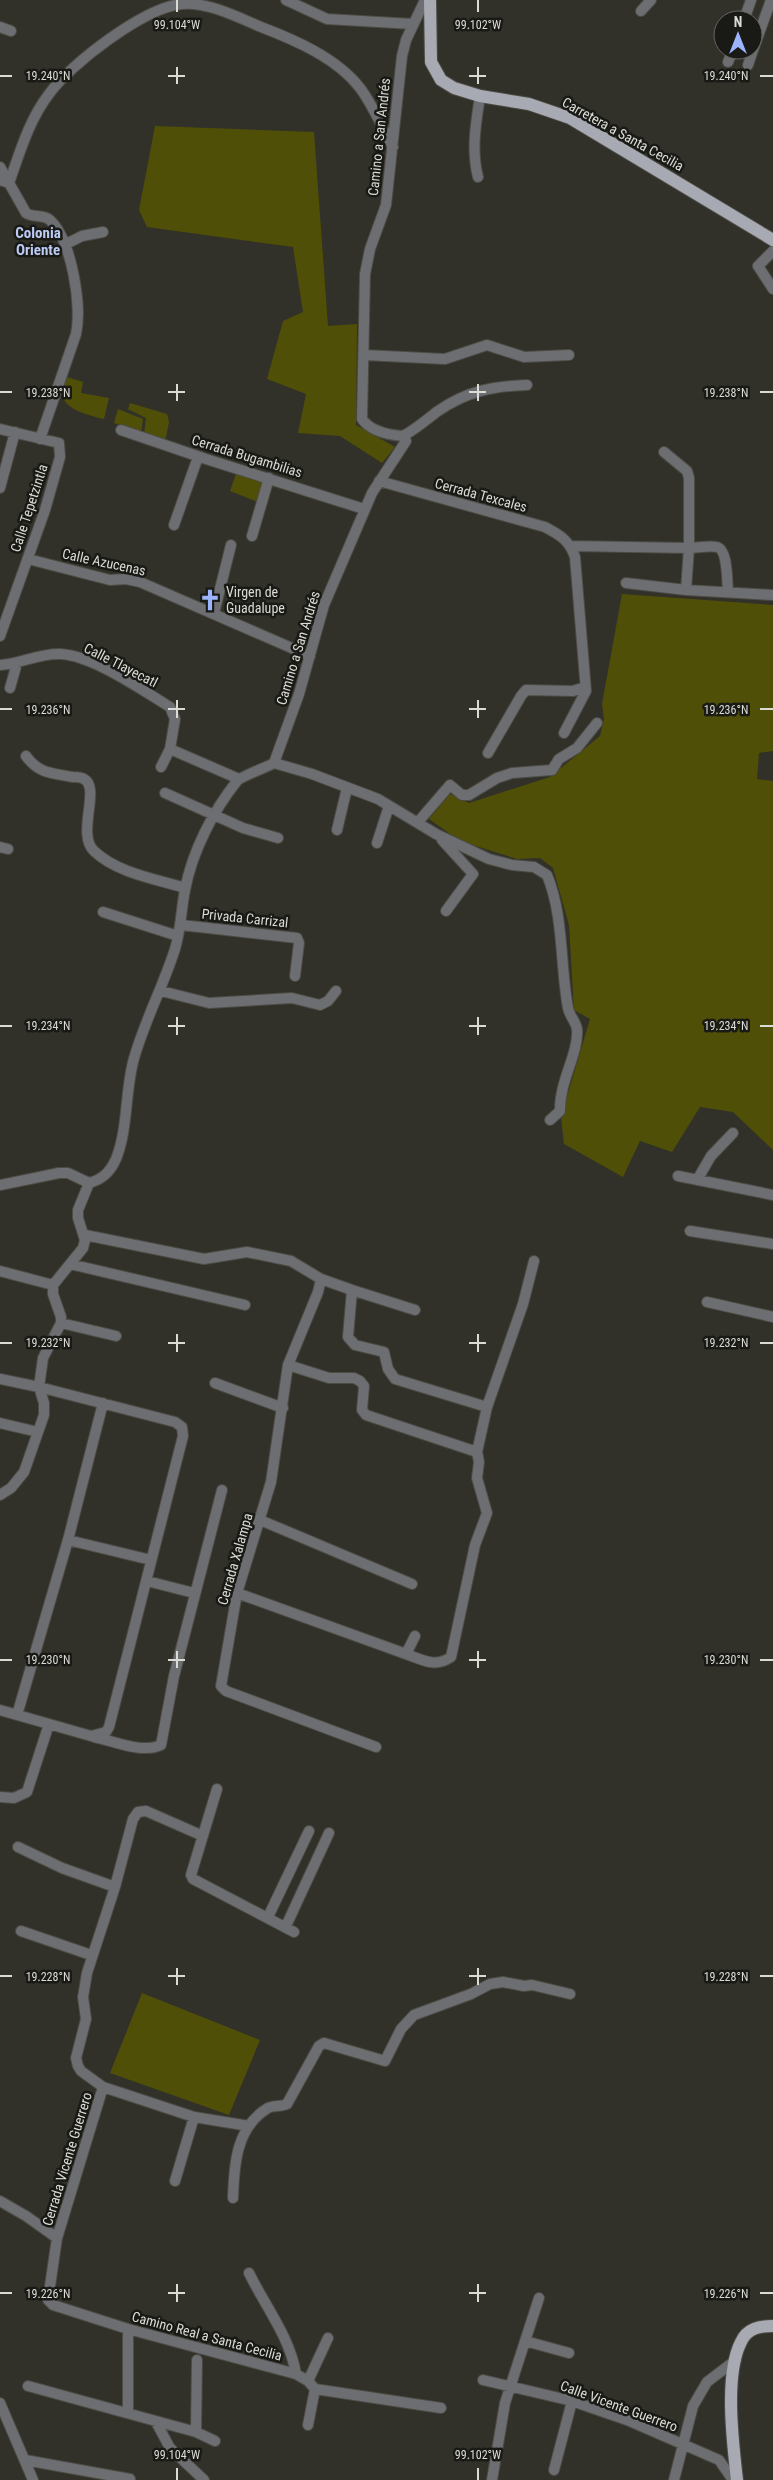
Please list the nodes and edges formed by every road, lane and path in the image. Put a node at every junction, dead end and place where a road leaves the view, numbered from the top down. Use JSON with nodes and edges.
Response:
{"nodes":[{"id":1,"x":286,"y":0,"type":"edge"},
{"id":2,"x":425,"y":0,"type":"edge"},
{"id":3,"x":430,"y":0,"type":"edge"},
{"id":4,"x":651,"y":0,"type":"edge"},
{"id":5,"x":771,"y":0,"type":"edge"},
{"id":6,"x":641,"y":10,"type":"dead end"},
{"id":7,"x":763,"y":22,"type":"edge"},
{"id":8,"x":413,"y":24,"type":"junction"},
{"id":9,"x":0,"y":27,"type":"edge"},
{"id":10,"x":11,"y":31,"type":"dead end"},
{"id":11,"x":749,"y":60,"type":"edge"},
{"id":12,"x":748,"y":64,"type":"dead end"},
{"id":13,"x":480,"y":96,"type":"junction"},
{"id":14,"x":393,"y":148,"type":"junction"},
{"id":15,"x":0,"y":167,"type":"edge"},
{"id":16,"x":478,"y":177,"type":"dead end"},
{"id":17,"x":4,"y":181,"type":"edge"},
{"id":18,"x":103,"y":232,"type":"dead end"},
{"id":19,"x":773,"y":240,"type":"edge"},
{"id":20,"x":66,"y":244,"type":"junction"},
{"id":21,"x":773,"y":251,"type":"edge"},
{"id":22,"x":773,"y":289,"type":"edge"},
{"id":23,"x":364,"y":355,"type":"junction"},
{"id":24,"x":569,"y":355,"type":"dead end"},
{"id":25,"x":527,"y":385,"type":"dead end"},
{"id":26,"x":0,"y":429,"type":"edge"},
{"id":27,"x":121,"y":430,"type":"dead end"},
{"id":28,"x":15,"y":432,"type":"junction"},
{"id":29,"x":403,"y":436,"type":"junction"},
{"id":30,"x":40,"y":438,"type":"junction"},
{"id":31,"x":664,"y":452,"type":"dead end"},
{"id":32,"x":198,"y":457,"type":"junction"},
{"id":33,"x":270,"y":478,"type":"junction"},
{"id":34,"x":379,"y":481,"type":"junction"},
{"id":35,"x":0,"y":488,"type":"edge"},
{"id":36,"x":364,"y":508,"type":"junction"},
{"id":37,"x":174,"y":525,"type":"dead end"},
{"id":38,"x":252,"y":536,"type":"dead end"},
{"id":39,"x":231,"y":545,"type":"dead end"},
{"id":40,"x":571,"y":546,"type":"junction"},
{"id":41,"x":689,"y":548,"type":"junction"},
{"id":42,"x":28,"y":559,"type":"junction"},
{"id":43,"x":626,"y":584,"type":"dead end"},
{"id":44,"x":686,"y":590,"type":"junction"},
{"id":45,"x":728,"y":592,"type":"junction"},
{"id":46,"x":773,"y":595,"type":"edge"},
{"id":47,"x":214,"y":613,"type":"junction"},
{"id":48,"x":0,"y":636,"type":"edge"},
{"id":49,"x":310,"y":656,"type":"junction"},
{"id":50,"x":16,"y":663,"type":"junction"},
{"id":51,"x":0,"y":664,"type":"edge"},
{"id":52,"x":585,"y":687,"type":"junction"},
{"id":53,"x":10,"y":688,"type":"dead end"},
{"id":54,"x":597,"y":722,"type":"dead end"},
{"id":55,"x":564,"y":733,"type":"dead end"},
{"id":56,"x":170,"y":749,"type":"junction"},
{"id":57,"x":488,"y":753,"type":"dead end"},
{"id":58,"x":26,"y":756,"type":"dead end"},
{"id":59,"x":274,"y":763,"type":"junction"},
{"id":60,"x":161,"y":767,"type":"dead end"},
{"id":61,"x":239,"y":779,"type":"junction"},
{"id":62,"x":347,"y":788,"type":"junction"},
{"id":63,"x":165,"y":793,"type":"dead end"},
{"id":64,"x":389,"y":806,"type":"junction"},
{"id":65,"x":214,"y":815,"type":"junction"},
{"id":66,"x":418,"y":822,"type":"junction"},
{"id":67,"x":337,"y":830,"type":"dead end"},
{"id":68,"x":436,"y":834,"type":"junction"},
{"id":69,"x":278,"y":838,"type":"dead end"},
{"id":70,"x":377,"y":843,"type":"dead end"},
{"id":71,"x":185,"y":888,"type":"junction"},
{"id":72,"x":103,"y":912,"type":"dead end"},
{"id":73,"x":446,"y":912,"type":"dead end"},
{"id":74,"x":181,"y":925,"type":"junction"},
{"id":75,"x":178,"y":936,"type":"junction"},
{"id":76,"x":295,"y":976,"type":"dead end"},
{"id":77,"x":336,"y":990,"type":"dead end"},
{"id":78,"x":161,"y":991,"type":"junction"},
{"id":79,"x":550,"y":1120,"type":"dead end"},
{"id":80,"x":733,"y":1133,"type":"dead end"},
{"id":81,"x":678,"y":1176,"type":"dead end"},
{"id":82,"x":697,"y":1180,"type":"junction"},
{"id":83,"x":89,"y":1183,"type":"junction"},
{"id":84,"x":0,"y":1184,"type":"edge"},
{"id":85,"x":773,"y":1195,"type":"edge"},
{"id":86,"x":690,"y":1231,"type":"dead end"},
{"id":87,"x":86,"y":1235,"type":"junction"},
{"id":88,"x":773,"y":1244,"type":"edge"},
{"id":89,"x":534,"y":1261,"type":"dead end"},
{"id":90,"x":70,"y":1264,"type":"junction"},
{"id":91,"x":0,"y":1271,"type":"edge"},
{"id":92,"x":321,"y":1279,"type":"junction"},
{"id":93,"x":53,"y":1285,"type":"junction"},
{"id":94,"x":352,"y":1290,"type":"junction"},
{"id":95,"x":707,"y":1302,"type":"dead end"},
{"id":96,"x":245,"y":1305,"type":"dead end"},
{"id":97,"x":415,"y":1310,"type":"dead end"},
{"id":98,"x":773,"y":1316,"type":"edge"},
{"id":99,"x":61,"y":1324,"type":"junction"},
{"id":100,"x":116,"y":1336,"type":"dead end"},
{"id":101,"x":288,"y":1365,"type":"junction"},
{"id":102,"x":0,"y":1379,"type":"edge"},
{"id":103,"x":214,"y":1383,"type":"dead end"},
{"id":104,"x":39,"y":1387,"type":"junction"},
{"id":105,"x":103,"y":1403,"type":"junction"},
{"id":106,"x":487,"y":1407,"type":"junction"},
{"id":107,"x":283,"y":1408,"type":"junction"},
{"id":108,"x":0,"y":1422,"type":"edge"},
{"id":109,"x":38,"y":1432,"type":"junction"},
{"id":110,"x":477,"y":1452,"type":"junction"},
{"id":111,"x":222,"y":1490,"type":"dead end"},
{"id":112,"x":0,"y":1495,"type":"edge"},
{"id":113,"x":260,"y":1520,"type":"junction"},
{"id":114,"x":68,"y":1540,"type":"junction"},
{"id":115,"x":151,"y":1560,"type":"junction"},
{"id":116,"x":147,"y":1581,"type":"junction"},
{"id":117,"x":412,"y":1584,"type":"dead end"},
{"id":118,"x":194,"y":1592,"type":"junction"},
{"id":119,"x":237,"y":1593,"type":"junction"},
{"id":120,"x":415,"y":1636,"type":"dead end"},
{"id":121,"x":406,"y":1654,"type":"junction"},
{"id":122,"x":0,"y":1710,"type":"edge"},
{"id":123,"x":18,"y":1715,"type":"junction"},
{"id":124,"x":49,"y":1724,"type":"junction"},
{"id":125,"x":92,"y":1736,"type":"junction"},
{"id":126,"x":376,"y":1747,"type":"dead end"},
{"id":127,"x":217,"y":1789,"type":"dead end"},
{"id":128,"x":0,"y":1797,"type":"edge"},
{"id":129,"x":309,"y":1831,"type":"dead end"},
{"id":130,"x":330,"y":1833,"type":"dead end"},
{"id":131,"x":202,"y":1836,"type":"junction"},
{"id":132,"x":18,"y":1847,"type":"dead end"},
{"id":133,"x":115,"y":1887,"type":"junction"},
{"id":134,"x":268,"y":1917,"type":"junction"},
{"id":135,"x":21,"y":1931,"type":"dead end"},
{"id":136,"x":91,"y":1955,"type":"junction"},
{"id":137,"x":570,"y":1994,"type":"dead end"},
{"id":138,"x":103,"y":2087,"type":"junction"},
{"id":139,"x":194,"y":2117,"type":"junction"},
{"id":140,"x":248,"y":2126,"type":"junction"},
{"id":141,"x":175,"y":2181,"type":"dead end"},
{"id":142,"x":233,"y":2198,"type":"dead end"},
{"id":143,"x":0,"y":2201,"type":"edge"},
{"id":144,"x":57,"y":2238,"type":"junction"},
{"id":145,"x":249,"y":2272,"type":"dead end"},
{"id":146,"x":539,"y":2298,"type":"dead end"},
{"id":147,"x":53,"y":2305,"type":"joint"},
{"id":148,"x":773,"y":2326,"type":"edge"},
{"id":149,"x":128,"y":2329,"type":"junction"},
{"id":150,"x":328,"y":2338,"type":"dead end"},
{"id":151,"x":525,"y":2341,"type":"junction"},
{"id":152,"x":568,"y":2354,"type":"dead end"},
{"id":153,"x":197,"y":2360,"type":"dead end"},
{"id":154,"x":736,"y":2360,"type":"junction"},
{"id":155,"x":296,"y":2374,"type":"junction"},
{"id":156,"x":483,"y":2380,"type":"dead end"},
{"id":157,"x":312,"y":2385,"type":"junction"},
{"id":158,"x":28,"y":2386,"type":"dead end"},
{"id":159,"x":510,"y":2386,"type":"junction"},
{"id":160,"x":572,"y":2400,"type":"junction"},
{"id":161,"x":1,"y":2408,"type":"edge"},
{"id":162,"x":441,"y":2408,"type":"dead end"},
{"id":163,"x":128,"y":2412,"type":"junction"},
{"id":164,"x":156,"y":2422,"type":"junction"},
{"id":165,"x":308,"y":2425,"type":"dead end"},
{"id":166,"x":196,"y":2432,"type":"junction"},
{"id":167,"x":215,"y":2441,"type":"dead end"},
{"id":168,"x":682,"y":2444,"type":"junction"},
{"id":169,"x":25,"y":2460,"type":"junction"},
{"id":170,"x":554,"y":2470,"type":"dead end"},
{"id":171,"x":130,"y":2479,"type":"edge"},
{"id":172,"x":33,"y":2480,"type":"edge"},
{"id":173,"x":204,"y":2480,"type":"edge"},
{"id":174,"x":492,"y":2480,"type":"edge"},
{"id":175,"x":674,"y":2480,"type":"edge"},
{"id":176,"x":733,"y":2480,"type":"edge"},
{"id":177,"x":737,"y":2480,"type":"edge"}],
"edges":[{"from":1,"to":8,"type":"street"},
{"from":2,"to":8,"type":"street","name":"Camino a San Andrés"},
{"from":3,"to":13,"type":"main road","name":"Carretera a Santa Cecilia"},
{"from":4,"to":6,"type":"street"},
{"from":5,"to":7,"type":"street"},
{"from":8,"to":14,"type":"street","name":"Camino a San Andrés"},
{"from":9,"to":10,"type":"street"},
{"from":11,"to":12,"type":"street"},
{"from":13,"to":16,"type":"street"},
{"from":13,"to":19,"type":"main road","name":"Carretera a Santa Cecilia"},
{"from":14,"to":17,"type":"street"},
{"from":14,"to":23,"type":"street","name":"Camino a San Andrés"},
{"from":15,"to":17,"type":"street"},
{"from":17,"to":20,"type":"street"},
{"from":18,"to":20,"type":"street"},
{"from":20,"to":30,"type":"street"},
{"from":21,"to":22,"type":"street"},
{"from":23,"to":24,"type":"street"},
{"from":23,"to":29,"type":"street","name":"Camino a San Andrés"},
{"from":25,"to":29,"type":"street"},
{"from":26,"to":28,"type":"street"},
{"from":27,"to":32,"type":"street","name":"Cerrada Bugambilias"},
{"from":28,"to":30,"type":"street"},
{"from":28,"to":35,"type":"street"},
{"from":29,"to":34,"type":"street","name":"Camino a San Andrés"},
{"from":30,"to":42,"type":"street","name":"Calle Tepetzintla"},
{"from":31,"to":41,"type":"street"},
{"from":32,"to":33,"type":"street","name":"Cerrada Bugambilias"},
{"from":32,"to":37,"type":"street"},
{"from":33,"to":36,"type":"street","name":"Cerrada Bugambilias"},
{"from":33,"to":38,"type":"street"},
{"from":34,"to":36,"type":"street","name":"Camino a San Andrés"},
{"from":34,"to":40,"type":"street","name":"Cerrada Texcales"},
{"from":36,"to":49,"type":"street","name":"Camino a San Andrés"},
{"from":39,"to":47,"type":"street"},
{"from":40,"to":41,"type":"street"},
{"from":40,"to":52,"type":"street"},
{"from":41,"to":44,"type":"street"},
{"from":41,"to":45,"type":"street"},
{"from":42,"to":47,"type":"street","name":"Calle Azucenas"},
{"from":42,"to":48,"type":"street","name":"Calle Tepetzintla"},
{"from":43,"to":44,"type":"street"},
{"from":44,"to":45,"type":"street"},
{"from":45,"to":46,"type":"street"},
{"from":47,"to":49,"type":"street","name":"Calle Azucenas"},
{"from":49,"to":59,"type":"street","name":"Camino a San Andrés"},
{"from":50,"to":51,"type":"street","name":"Calle Tlayecatl"},
{"from":50,"to":53,"type":"street"},
{"from":50,"to":56,"type":"street","name":"Calle Tlayecatl"},
{"from":52,"to":55,"type":"street"},
{"from":52,"to":57,"type":"street"},
{"from":54,"to":66,"type":"street"},
{"from":56,"to":60,"type":"street"},
{"from":56,"to":61,"type":"street"},
{"from":58,"to":71,"type":"street"},
{"from":59,"to":61,"type":"street"},
{"from":59,"to":62,"type":"street"},
{"from":61,"to":65,"type":"street"},
{"from":62,"to":64,"type":"street"},
{"from":62,"to":67,"type":"street"},
{"from":63,"to":65,"type":"street"},
{"from":64,"to":66,"type":"street"},
{"from":64,"to":70,"type":"street"},
{"from":65,"to":69,"type":"street"},
{"from":65,"to":71,"type":"street"},
{"from":66,"to":68,"type":"street"},
{"from":68,"to":73,"type":"street"},
{"from":68,"to":79,"type":"street"},
{"from":71,"to":74,"type":"street"},
{"from":72,"to":75,"type":"street"},
{"from":74,"to":75,"type":"street"},
{"from":74,"to":76,"type":"street","name":"Privada Carrizal"},
{"from":75,"to":78,"type":"street"},
{"from":77,"to":78,"type":"street"},
{"from":78,"to":83,"type":"street"},
{"from":80,"to":82,"type":"street"},
{"from":81,"to":82,"type":"street"},
{"from":82,"to":85,"type":"street"},
{"from":83,"to":84,"type":"street"},
{"from":83,"to":87,"type":"street"},
{"from":86,"to":88,"type":"street"},
{"from":87,"to":90,"type":"street"},
{"from":87,"to":92,"type":"street"},
{"from":89,"to":106,"type":"street"},
{"from":90,"to":93,"type":"street"},
{"from":90,"to":96,"type":"street"},
{"from":91,"to":93,"type":"street"},
{"from":92,"to":94,"type":"street"},
{"from":92,"to":101,"type":"street","name":"Cerrada Xalampa"},
{"from":93,"to":99,"type":"street"},
{"from":94,"to":97,"type":"street"},
{"from":94,"to":106,"type":"street"},
{"from":95,"to":98,"type":"street"},
{"from":99,"to":100,"type":"street"},
{"from":99,"to":104,"type":"street"},
{"from":101,"to":107,"type":"street","name":"Cerrada Xalampa"},
{"from":101,"to":110,"type":"street"},
{"from":102,"to":104,"type":"street"},
{"from":103,"to":107,"type":"street"},
{"from":104,"to":105,"type":"street"},
{"from":104,"to":109,"type":"street"},
{"from":105,"to":114,"type":"street"},
{"from":105,"to":115,"type":"street"},
{"from":106,"to":110,"type":"street"},
{"from":107,"to":113,"type":"street","name":"Cerrada Xalampa"},
{"from":108,"to":109,"type":"street"},
{"from":109,"to":112,"type":"street"},
{"from":110,"to":121,"type":"street"},
{"from":111,"to":118,"type":"street"},
{"from":113,"to":117,"type":"street"},
{"from":113,"to":119,"type":"street","name":"Cerrada Xalampa"},
{"from":114,"to":115,"type":"street"},
{"from":114,"to":123,"type":"street"},
{"from":115,"to":116,"type":"street"},
{"from":116,"to":118,"type":"street"},
{"from":116,"to":125,"type":"street"},
{"from":118,"to":125,"type":"street"},
{"from":119,"to":121,"type":"street"},
{"from":119,"to":126,"type":"street","name":"Cerrada Xalampa"},
{"from":120,"to":121,"type":"street"},
{"from":122,"to":123,"type":"street"},
{"from":123,"to":124,"type":"street"},
{"from":124,"to":125,"type":"street"},
{"from":124,"to":128,"type":"street"},
{"from":127,"to":131,"type":"street"},
{"from":129,"to":134,"type":"street"},
{"from":130,"to":134,"type":"street"},
{"from":131,"to":133,"type":"street","name":"Cerrada Vicente Guerrero"},
{"from":131,"to":134,"type":"street"},
{"from":132,"to":133,"type":"street"},
{"from":133,"to":136,"type":"street","name":"Cerrada Vicente Guerrero"},
{"from":135,"to":136,"type":"street"},
{"from":136,"to":138,"type":"street","name":"Cerrada Vicente Guerrero"},
{"from":137,"to":140,"type":"street"},
{"from":138,"to":139,"type":"street"},
{"from":138,"to":144,"type":"street","name":"Cerrada Vicente Guerrero"},
{"from":139,"to":140,"type":"street"},
{"from":139,"to":141,"type":"street"},
{"from":140,"to":142,"type":"street"},
{"from":143,"to":144,"type":"street"},
{"from":144,"to":147,"type":"street","name":"Cerrada Vicente Guerrero"},
{"from":145,"to":155,"type":"street"},
{"from":146,"to":151,"type":"street"},
{"from":147,"to":149,"type":"street","name":"Camino Real a Santa Cecilia"},
{"from":148,"to":154,"type":"main road"},
{"from":149,"to":155,"type":"street","name":"Camino Real a Santa Cecilia"},
{"from":149,"to":163,"type":"street"},
{"from":150,"to":157,"type":"street"},
{"from":151,"to":152,"type":"street"},
{"from":151,"to":159,"type":"street"},
{"from":153,"to":166,"type":"street"},
{"from":154,"to":168,"type":"street"},
{"from":154,"to":177,"type":"main road"},
{"from":155,"to":157,"type":"street","name":"Camino Real a Santa Cecilia"},
{"from":156,"to":159,"type":"street","name":"Calle Vicente Guerrero"},
{"from":157,"to":162,"type":"street"},
{"from":157,"to":165,"type":"street"},
{"from":158,"to":163,"type":"street"},
{"from":159,"to":160,"type":"street","name":"Calle Vicente Guerrero"},
{"from":159,"to":174,"type":"street"},
{"from":160,"to":168,"type":"street","name":"Calle Vicente Guerrero"},
{"from":160,"to":170,"type":"street"},
{"from":161,"to":169,"type":"street"},
{"from":163,"to":164,"type":"street"},
{"from":164,"to":166,"type":"street"},
{"from":164,"to":173,"type":"street"},
{"from":166,"to":167,"type":"street"},
{"from":168,"to":175,"type":"street"},
{"from":168,"to":176,"type":"street","name":"Calle Vicente Guerrero"},
{"from":169,"to":171,"type":"street"},
{"from":169,"to":172,"type":"street"}]}
